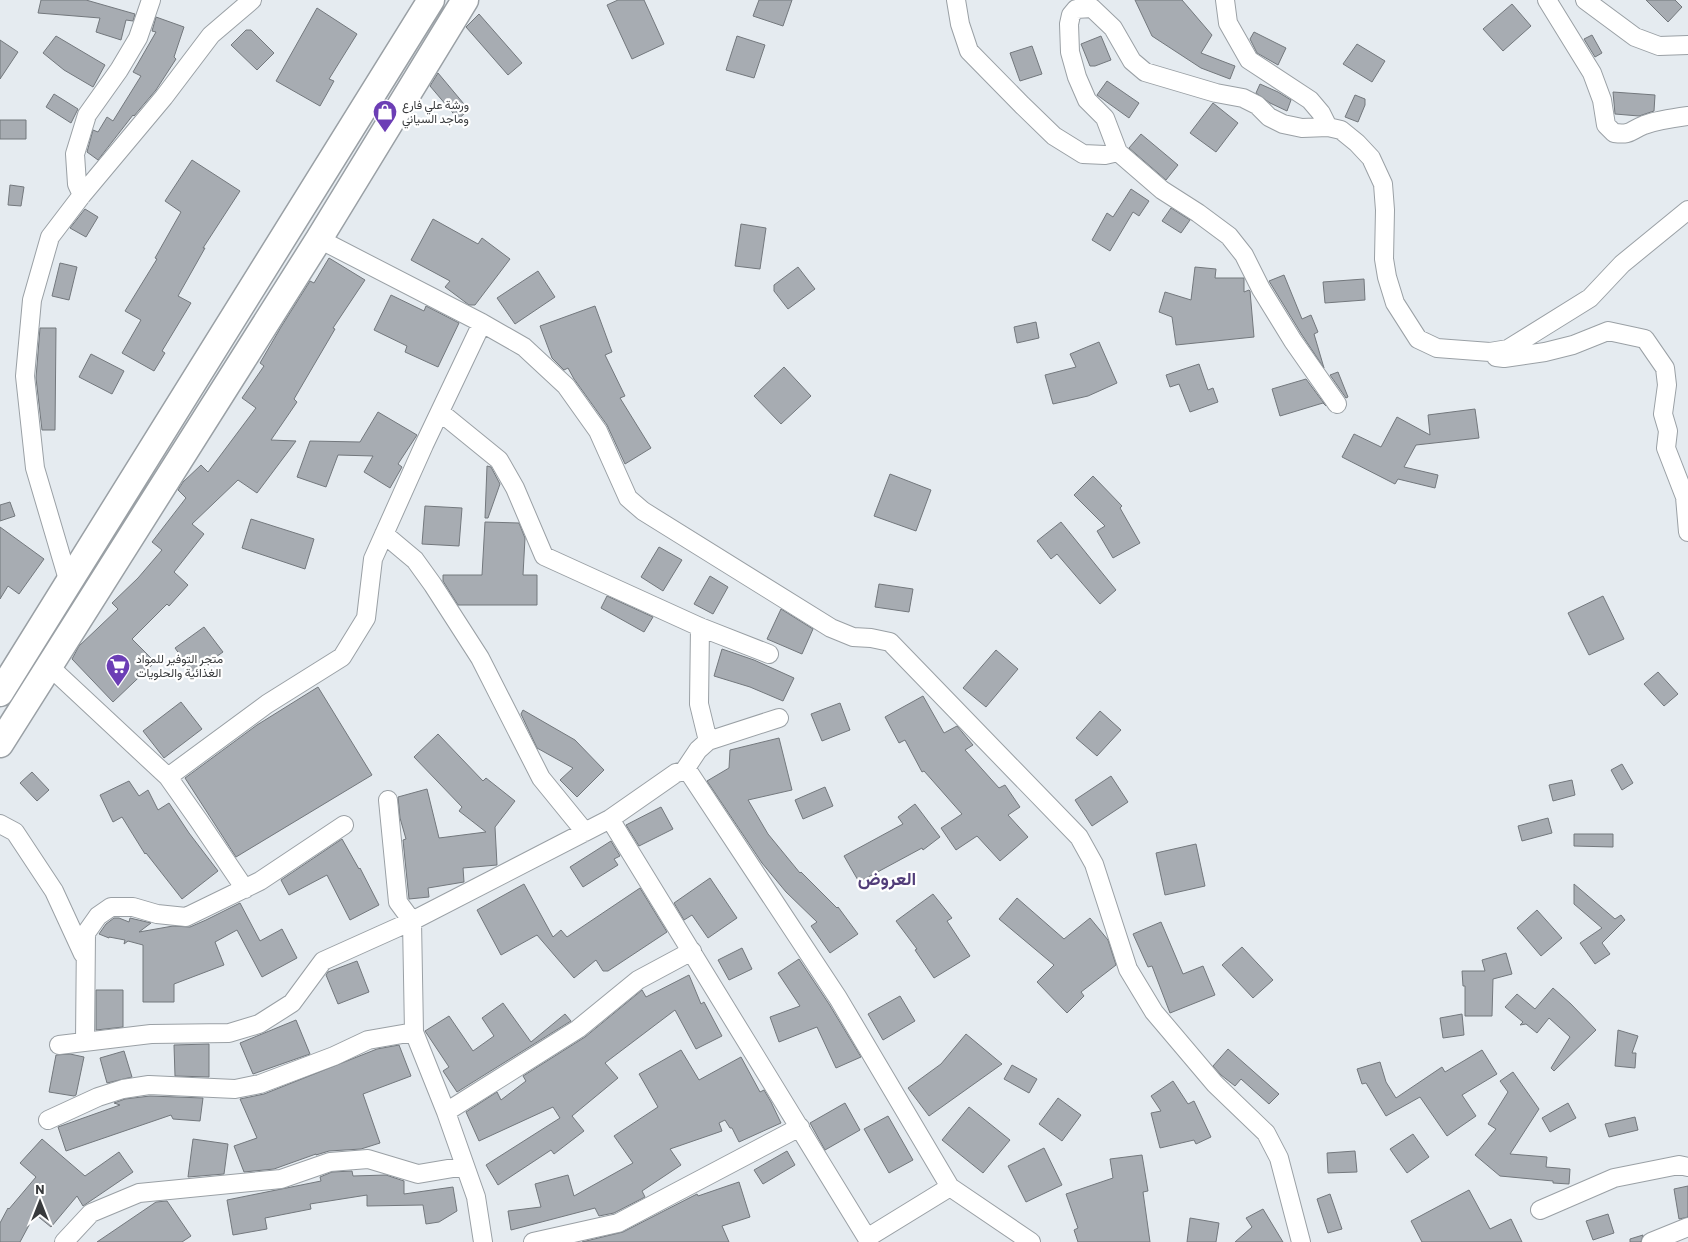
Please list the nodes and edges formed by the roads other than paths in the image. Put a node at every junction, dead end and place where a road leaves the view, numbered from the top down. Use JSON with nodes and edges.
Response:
{"nodes":[{"id":1,"x":151,"y":0,"type":"edge"},
{"id":2,"x":252,"y":0,"type":"edge"},
{"id":3,"x":431,"y":0,"type":"edge"},
{"id":4,"x":466,"y":0,"type":"edge"},
{"id":5,"x":956,"y":0,"type":"edge"},
{"id":6,"x":1225,"y":0,"type":"edge"},
{"id":7,"x":1547,"y":0,"type":"edge"},
{"id":8,"x":1585,"y":0,"type":"edge"},
{"id":9,"x":1688,"y":45,"type":"edge"},
{"id":10,"x":397,"y":54,"type":"junction"},
{"id":11,"x":423,"y":69,"type":"junction"},
{"id":12,"x":1688,"y":116,"type":"edge"},
{"id":13,"x":1328,"y":127,"type":"junction"},
{"id":14,"x":1118,"y":152,"type":"junction"},
{"id":15,"x":82,"y":195,"type":"junction"},
{"id":16,"x":1688,"y":210,"type":"edge"},
{"id":17,"x":319,"y":239,"type":"junction"},
{"id":18,"x":482,"y":323,"type":"junction"},
{"id":19,"x":1490,"y":352,"type":"junction"},
{"id":20,"x":1337,"y":404,"type":"dead end"},
{"id":21,"x":440,"y":412,"type":"junction"},
{"id":22,"x":1688,"y":532,"type":"edge"},
{"id":23,"x":384,"y":534,"type":"junction"},
{"id":24,"x":84,"y":558,"type":"junction"},
{"id":25,"x":108,"y":573,"type":"junction"},
{"id":26,"x":69,"y":583,"type":"junction"},
{"id":27,"x":700,"y":626,"type":"junction"},
{"id":28,"x":769,"y":654,"type":"dead end"},
{"id":29,"x":49,"y":666,"type":"junction"},
{"id":30,"x":0,"y":693,"type":"edge"},
{"id":31,"x":779,"y":718,"type":"dead end"},
{"id":32,"x":708,"y":741,"type":"junction"},
{"id":33,"x":0,"y":744,"type":"edge"},
{"id":34,"x":684,"y":771,"type":"junction"},
{"id":35,"x":168,"y":777,"type":"junction"},
{"id":36,"x":388,"y":800,"type":"dead end"},
{"id":37,"x":610,"y":819,"type":"junction"},
{"id":38,"x":0,"y":824,"type":"edge"},
{"id":39,"x":344,"y":825,"type":"dead end"},
{"id":40,"x":585,"y":832,"type":"junction"},
{"id":41,"x":245,"y":890,"type":"junction"},
{"id":42,"x":412,"y":921,"type":"junction"},
{"id":43,"x":692,"y":951,"type":"junction"},
{"id":44,"x":87,"y":962,"type":"junction"},
{"id":45,"x":414,"y":1032,"type":"junction"},
{"id":46,"x":86,"y":1041,"type":"junction"},
{"id":47,"x":59,"y":1045,"type":"dead end"},
{"id":48,"x":446,"y":1112,"type":"junction"},
{"id":49,"x":48,"y":1120,"type":"dead end"},
{"id":50,"x":800,"y":1127,"type":"junction"},
{"id":51,"x":466,"y":1166,"type":"junction"},
{"id":52,"x":1688,"y":1167,"type":"edge"},
{"id":53,"x":950,"y":1187,"type":"junction"},
{"id":54,"x":1540,"y":1210,"type":"dead end"},
{"id":55,"x":1688,"y":1227,"type":"edge"},
{"id":56,"x":868,"y":1241,"type":"edge"},
{"id":57,"x":64,"y":1242,"type":"edge"},
{"id":58,"x":484,"y":1242,"type":"edge"},
{"id":59,"x":533,"y":1242,"type":"edge"},
{"id":60,"x":1031,"y":1242,"type":"edge"},
{"id":61,"x":1301,"y":1242,"type":"edge"},
{"id":62,"x":1651,"y":1242,"type":"edge"}],
"edges":[{"from":1,"to":15,"type":"street"},
{"from":2,"to":15,"type":"street"},
{"from":3,"to":10,"type":"main road"},
{"from":4,"to":11,"type":"main road"},
{"from":5,"to":14,"type":"street"},
{"from":6,"to":13,"type":"street"},
{"from":7,"to":12,"type":"street"},
{"from":8,"to":9,"type":"street"},
{"from":10,"to":11,"type":"main road"},
{"from":10,"to":24,"type":"main road"},
{"from":11,"to":17,"type":"main road"},
{"from":13,"to":14,"type":"street"},
{"from":13,"to":19,"type":"street"},
{"from":14,"to":20,"type":"street"},
{"from":15,"to":26,"type":"street"},
{"from":16,"to":19,"type":"street"},
{"from":17,"to":18,"type":"street"},
{"from":17,"to":25,"type":"main road"},
{"from":18,"to":21,"type":"street"},
{"from":18,"to":61,"type":"street"},
{"from":19,"to":22,"type":"street"},
{"from":21,"to":23,"type":"street"},
{"from":21,"to":27,"type":"street"},
{"from":23,"to":35,"type":"street"},
{"from":23,"to":40,"type":"street"},
{"from":24,"to":25,"type":"main road"},
{"from":24,"to":26,"type":"main road"},
{"from":25,"to":29,"type":"main road"},
{"from":26,"to":30,"type":"main road"},
{"from":27,"to":28,"type":"street"},
{"from":27,"to":32,"type":"street"},
{"from":29,"to":33,"type":"main road"},
{"from":29,"to":35,"type":"street"},
{"from":31,"to":32,"type":"street"},
{"from":32,"to":34,"type":"street"},
{"from":34,"to":37,"type":"street"},
{"from":34,"to":53,"type":"street"},
{"from":35,"to":41,"type":"street"},
{"from":36,"to":42,"type":"street"},
{"from":37,"to":40,"type":"street"},
{"from":37,"to":43,"type":"street"},
{"from":38,"to":44,"type":"street"},
{"from":39,"to":41,"type":"street"},
{"from":40,"to":42,"type":"street"},
{"from":41,"to":44,"type":"street"},
{"from":42,"to":45,"type":"street"},
{"from":42,"to":46,"type":"street"},
{"from":43,"to":48,"type":"street"},
{"from":43,"to":50,"type":"street"},
{"from":44,"to":46,"type":"street"},
{"from":45,"to":48,"type":"street"},
{"from":45,"to":49,"type":"street"},
{"from":46,"to":47,"type":"street"},
{"from":48,"to":51,"type":"street"},
{"from":50,"to":56,"type":"street"},
{"from":50,"to":59,"type":"street"},
{"from":51,"to":57,"type":"street"},
{"from":51,"to":58,"type":"street"},
{"from":52,"to":54,"type":"street"},
{"from":53,"to":56,"type":"street"},
{"from":53,"to":60,"type":"street"},
{"from":55,"to":62,"type":"street"}]}
